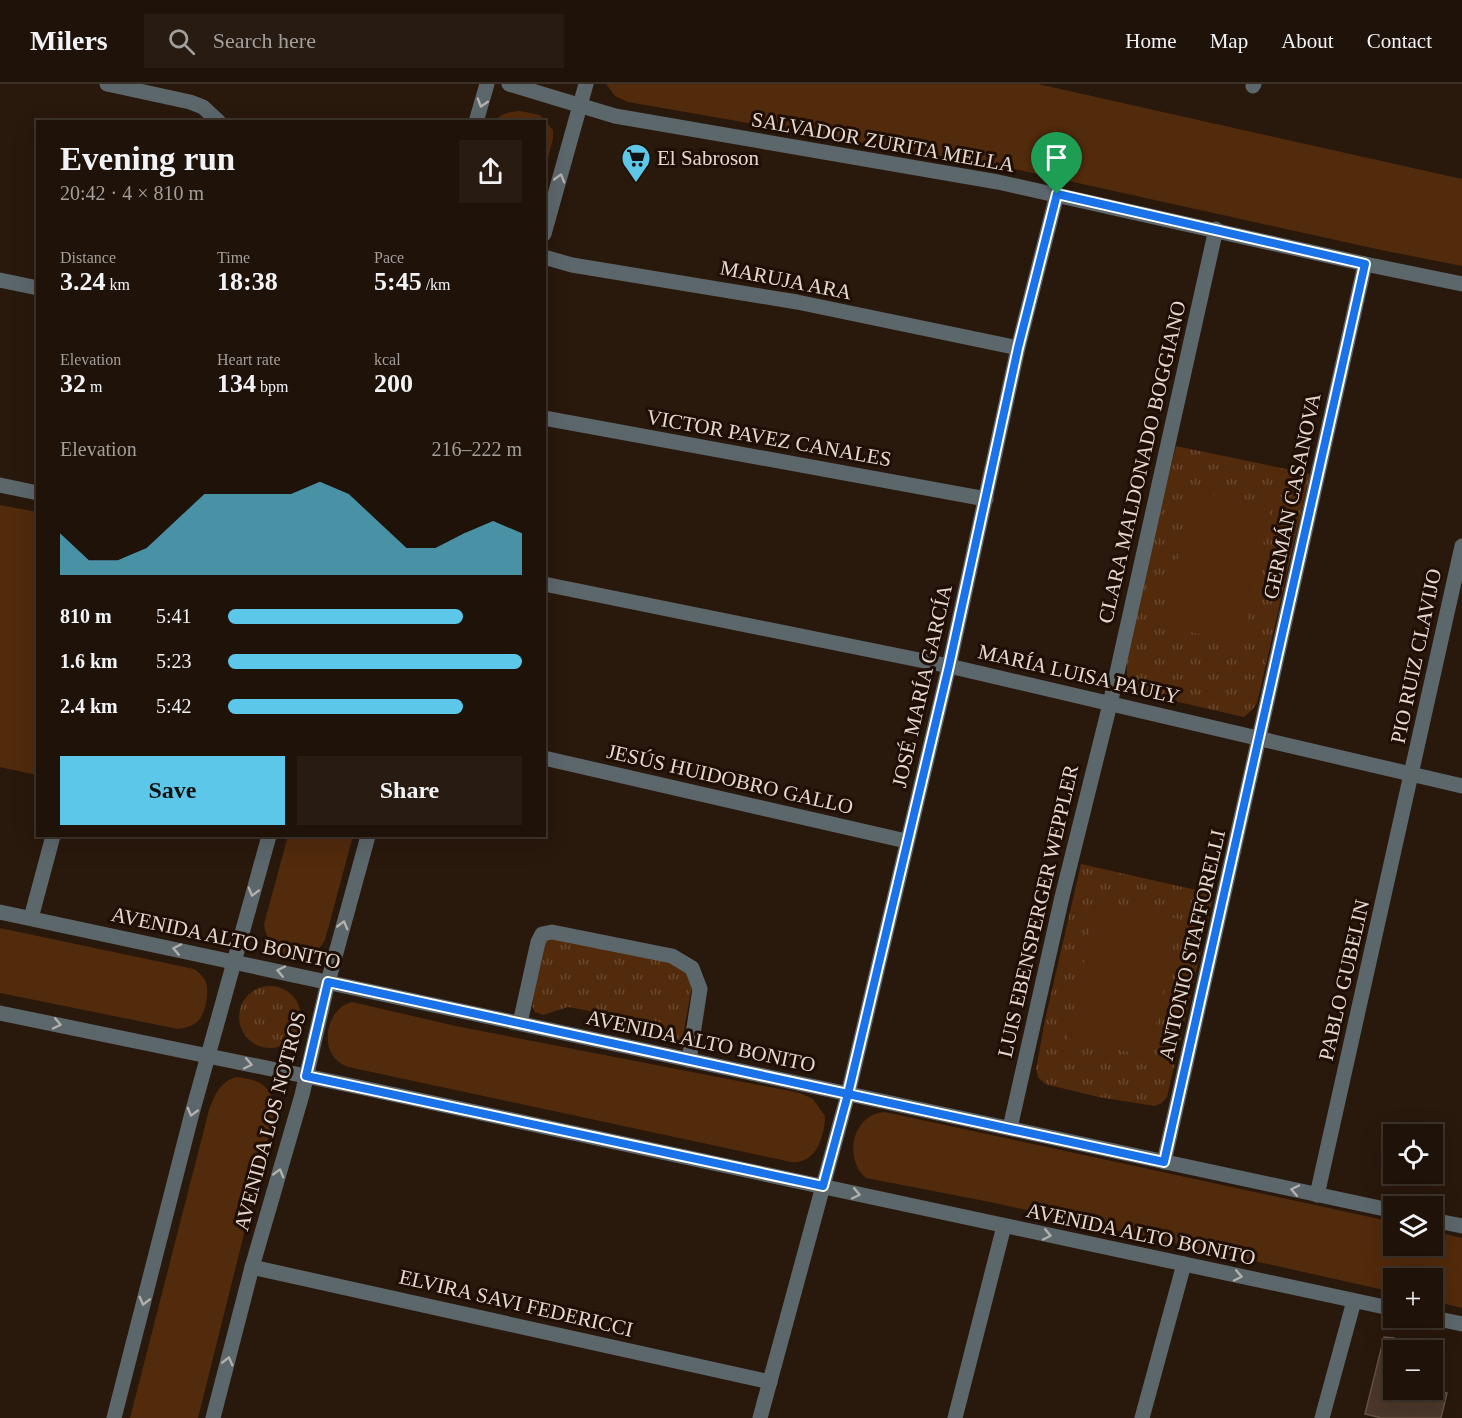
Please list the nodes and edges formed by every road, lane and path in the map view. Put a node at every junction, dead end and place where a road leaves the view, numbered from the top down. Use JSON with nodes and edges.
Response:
{"nodes":[{"id":1,"x":107,"y":84,"type":"edge"},
{"id":2,"x":487,"y":84,"type":"edge"},
{"id":3,"x":509,"y":84,"type":"edge"},
{"id":4,"x":586,"y":84,"type":"edge"},
{"id":5,"x":580,"y":105,"type":"junction"},
{"id":6,"x":217,"y":120,"type":"edge"},
{"id":7,"x":477,"y":120,"type":"edge"},
{"id":8,"x":1057,"y":194,"type":"junction"},
{"id":9,"x":546,"y":227,"type":"edge"},
{"id":10,"x":1216,"y":229,"type":"junction"},
{"id":11,"x":546,"y":258,"type":"edge"},
{"id":12,"x":1365,"y":264,"type":"junction"},
{"id":13,"x":0,"y":280,"type":"edge"},
{"id":14,"x":1462,"y":284,"type":"edge"},
{"id":15,"x":36,"y":288,"type":"edge"},
{"id":16,"x":1018,"y":348,"type":"junction"},
{"id":17,"x":546,"y":418,"type":"edge"},
{"id":18,"x":0,"y":485,"type":"edge"},
{"id":19,"x":36,"y":493,"type":"edge"},
{"id":20,"x":986,"y":499,"type":"junction"},
{"id":21,"x":1462,"y":546,"type":"edge"},
{"id":22,"x":546,"y":584,"type":"edge"},
{"id":23,"x":949,"y":666,"type":"junction"},
{"id":24,"x":1110,"y":704,"type":"junction"},
{"id":25,"x":1260,"y":737,"type":"junction"},
{"id":26,"x":546,"y":758,"type":"edge"},
{"id":27,"x":1412,"y":775,"type":"junction"},
{"id":28,"x":1462,"y":786,"type":"edge"},
{"id":29,"x":53,"y":837,"type":"edge"},
{"id":30,"x":269,"y":837,"type":"edge"},
{"id":31,"x":368,"y":837,"type":"edge"},
{"id":32,"x":906,"y":841,"type":"junction"},
{"id":33,"x":0,"y":912,"type":"edge"},
{"id":34,"x":32,"y":918,"type":"junction"},
{"id":35,"x":234,"y":961,"type":"junction"},
{"id":36,"x":328,"y":982,"type":"junction"},
{"id":37,"x":0,"y":1013,"type":"edge"},
{"id":38,"x":520,"y":1023,"type":"junction"},
{"id":39,"x":208,"y":1055,"type":"junction"},
{"id":40,"x":689,"y":1060,"type":"junction"},
{"id":41,"x":306,"y":1076,"type":"junction"},
{"id":42,"x":848,"y":1094,"type":"junction"},
{"id":43,"x":1010,"y":1128,"type":"junction"},
{"id":44,"x":1164,"y":1162,"type":"junction"},
{"id":45,"x":823,"y":1186,"type":"junction"},
{"id":46,"x":1317,"y":1195,"type":"junction"},
{"id":47,"x":1383,"y":1209,"type":"edge"},
{"id":48,"x":1443,"y":1222,"type":"edge"},
{"id":49,"x":1005,"y":1226,"type":"junction"},
{"id":50,"x":1462,"y":1226,"type":"edge"},
{"id":51,"x":1184,"y":1264,"type":"junction"},
{"id":52,"x":252,"y":1267,"type":"junction"},
{"id":53,"x":1354,"y":1301,"type":"junction"},
{"id":54,"x":1383,"y":1307,"type":"edge"},
{"id":55,"x":1443,"y":1320,"type":"edge"},
{"id":56,"x":1462,"y":1324,"type":"edge"},
{"id":57,"x":770,"y":1382,"type":"junction"},
{"id":58,"x":114,"y":1418,"type":"edge"},
{"id":59,"x":213,"y":1418,"type":"edge"},
{"id":60,"x":760,"y":1418,"type":"edge"},
{"id":61,"x":955,"y":1418,"type":"edge"},
{"id":62,"x":1142,"y":1418,"type":"edge"},
{"id":63,"x":1322,"y":1418,"type":"edge"}],
"edges":[{"from":1,"to":6,"type":"street"},
{"from":2,"to":7,"type":"street","one_way":true},
{"from":3,"to":5,"type":"street","name":"SALVADOR ZURITA MELLA"},
{"from":4,"to":5,"type":"street"},
{"from":5,"to":8,"type":"street","name":"SALVADOR ZURITA MELLA"},
{"from":9,"to":5,"type":"street","one_way":true},
{"from":8,"to":10,"type":"street","name":"SALVADOR ZURITA MELLA"},
{"from":8,"to":16,"type":"street","name":"JOSÉ MARÍA GARCÍA"},
{"from":10,"to":12,"type":"street","name":"SALVADOR ZURITA MELLA"},
{"from":10,"to":24,"type":"street","name":"CLARA MALDONADO BOGGIANO"},
{"from":11,"to":16,"type":"street","name":"MARUJA ARA"},
{"from":12,"to":14,"type":"street","name":"SALVADOR ZURITA MELLA"},
{"from":12,"to":25,"type":"street","name":"GERMÁN CASANOVA"},
{"from":13,"to":15,"type":"street"},
{"from":16,"to":20,"type":"street","name":"JOSÉ MARÍA GARCÍA"},
{"from":17,"to":20,"type":"street","name":"VICTOR PAVEZ CANALES"},
{"from":18,"to":19,"type":"street"},
{"from":20,"to":23,"type":"street","name":"JOSÉ MARÍA GARCÍA"},
{"from":21,"to":27,"type":"street","name":"PIO RUIZ CLAVIJO"},
{"from":22,"to":23,"type":"street","name":"MARÍA LUISA PAULY"},
{"from":23,"to":24,"type":"street","name":"MARÍA LUISA PAULY"},
{"from":23,"to":32,"type":"street","name":"JOSÉ MARÍA GARCÍA"},
{"from":24,"to":25,"type":"street","name":"MARÍA LUISA PAULY"},
{"from":24,"to":43,"type":"street","name":"LUIS EBENSPERGER WEPPLER"},
{"from":25,"to":27,"type":"street","name":"MARÍA LUISA PAULY"},
{"from":25,"to":44,"type":"street","name":"ANTONIO STAFFORELLI"},
{"from":26,"to":32,"type":"street","name":"JESÚS HUIDOBRO GALLO"},
{"from":27,"to":28,"type":"street","name":"MARÍA LUISA PAULY"},
{"from":27,"to":46,"type":"street","name":"PABLO GUBELIN"},
{"from":29,"to":34,"type":"street"},
{"from":30,"to":35,"type":"street","one_way":true},
{"from":36,"to":31,"type":"street","name":"AVENIDA LOS NOTROS","one_way":true},
{"from":32,"to":42,"type":"street","name":"JOSÉ MARÍA GARCÍA"},
{"from":33,"to":34,"type":"street","name":"AVENIDA ALTO BONITO"},
{"from":35,"to":34,"type":"street","name":"AVENIDA ALTO BONITO","one_way":true},
{"from":36,"to":35,"type":"street","name":"AVENIDA ALTO BONITO","one_way":true},
{"from":35,"to":39,"type":"street"},
{"from":36,"to":38,"type":"street","name":"AVENIDA ALTO BONITO"},
{"from":36,"to":41,"type":"street","name":"AVENIDA LOS NOTROS"},
{"from":37,"to":39,"type":"street","name":"AVENIDA ALTO BONITO","one_way":true},
{"from":38,"to":40,"type":"street","name":"AVENIDA ALTO BONITO"},
{"from":38,"to":40,"type":"street"},
{"from":39,"to":41,"type":"street","name":"AVENIDA ALTO BONITO","one_way":true},
{"from":39,"to":58,"type":"street","one_way":true},
{"from":40,"to":42,"type":"street","name":"AVENIDA ALTO BONITO"},
{"from":41,"to":45,"type":"street","name":"AVENIDA ALTO BONITO"},
{"from":52,"to":41,"type":"street","name":"AVENIDA LOS NOTROS","one_way":true},
{"from":42,"to":43,"type":"street","name":"AVENIDA ALTO BONITO"},
{"from":42,"to":45,"type":"street","name":"JOSÉ MARÍA GARCÍA"},
{"from":43,"to":44,"type":"street","name":"AVENIDA ALTO BONITO"},
{"from":46,"to":44,"type":"street","name":"AVENIDA ALTO BONITO","one_way":true},
{"from":45,"to":49,"type":"street","name":"AVENIDA ALTO BONITO","one_way":true},
{"from":45,"to":57,"type":"street","name":"JOSÉ MARÍA GARCÍA"},
{"from":46,"to":47,"type":"street","name":"AVENIDA ALTO BONITO"},
{"from":48,"to":50,"type":"street"},
{"from":49,"to":51,"type":"street","name":"AVENIDA ALTO BONITO","one_way":true},
{"from":49,"to":61,"type":"street"},
{"from":51,"to":53,"type":"street","name":"AVENIDA ALTO BONITO","one_way":true},
{"from":51,"to":62,"type":"street"},
{"from":52,"to":57,"type":"street","name":"ELVIRA SAVI FEDERICCI"},
{"from":59,"to":52,"type":"street","name":"AVENIDA LOS NOTROS","one_way":true},
{"from":53,"to":54,"type":"street","name":"AVENIDA ALTO BONITO"},
{"from":53,"to":63,"type":"street"},
{"from":55,"to":56,"type":"street"},
{"from":57,"to":60,"type":"street","name":"JOSÉ MARÍA GARCÍA"}]}
